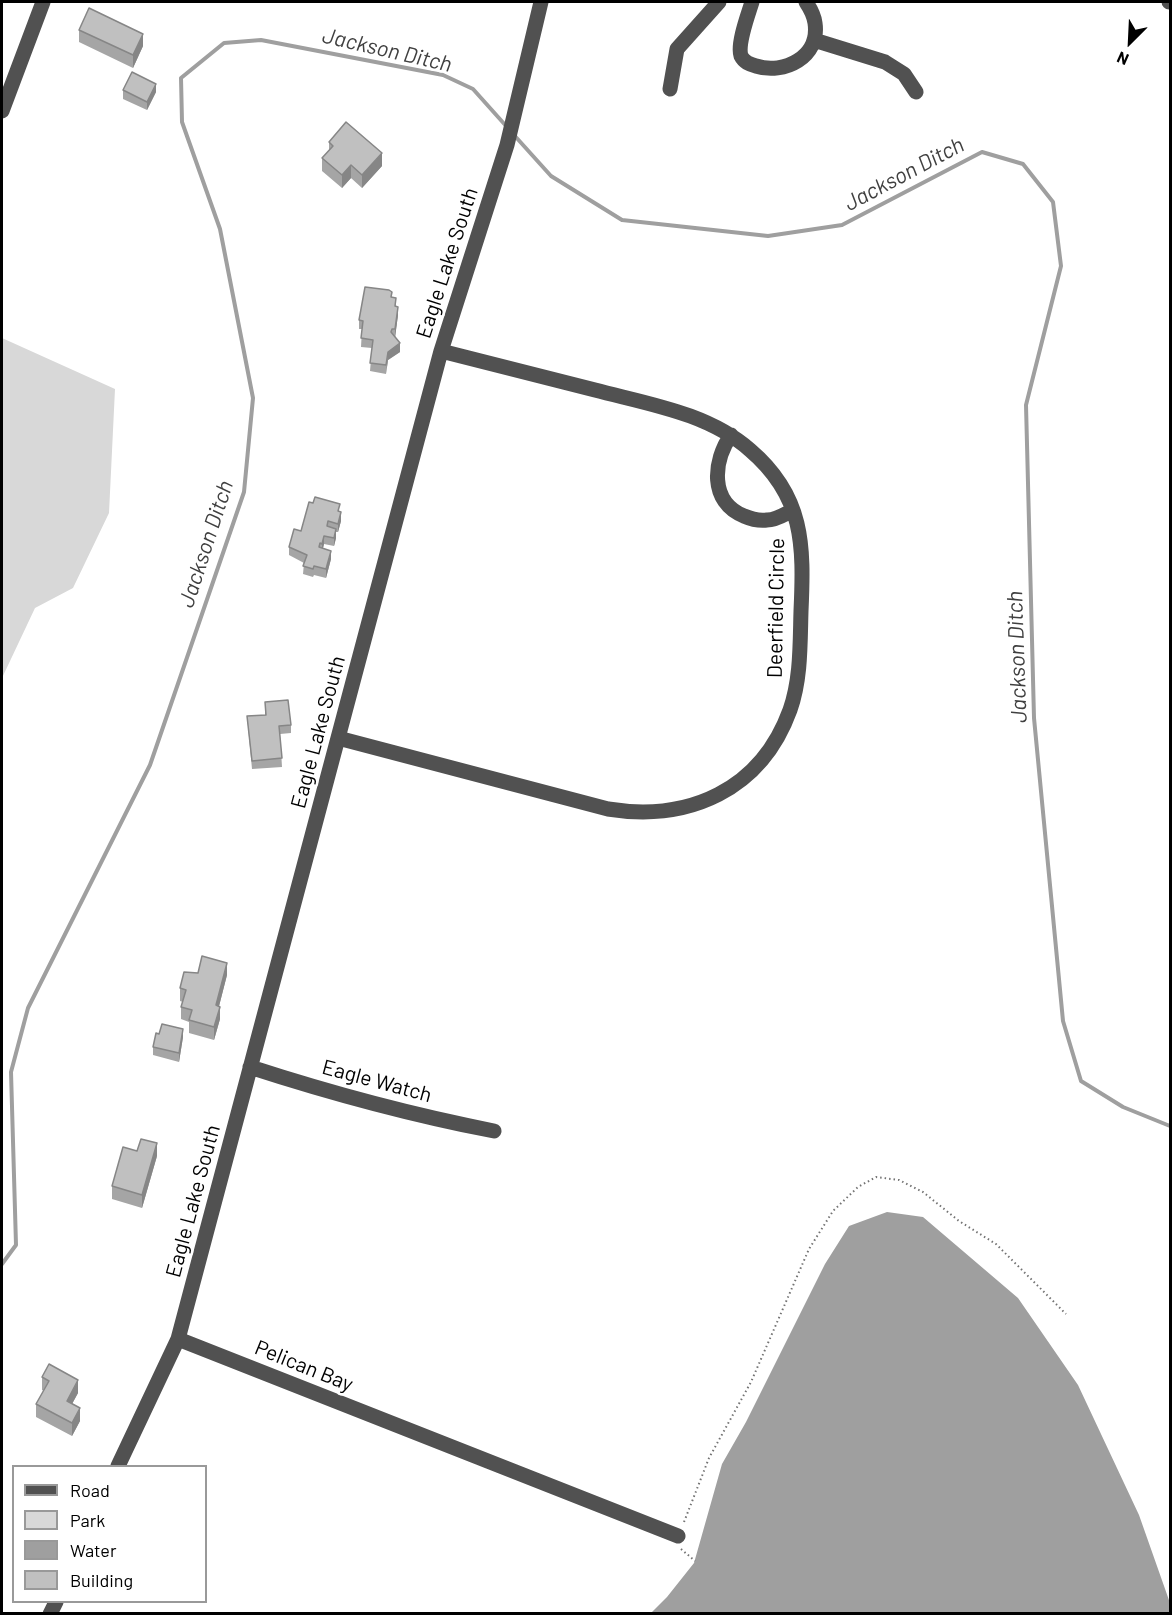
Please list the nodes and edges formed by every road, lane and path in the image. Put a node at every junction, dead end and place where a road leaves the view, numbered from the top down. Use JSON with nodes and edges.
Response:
{"nodes":[{"id":1,"x":43,"y":2,"type":"edge"},
{"id":2,"x":541,"y":2,"type":"edge"},
{"id":3,"x":719,"y":2,"type":"edge"},
{"id":4,"x":752,"y":2,"type":"edge"},
{"id":5,"x":806,"y":2,"type":"edge"},
{"id":6,"x":814,"y":40,"type":"junction"},
{"id":7,"x":670,"y":89,"type":"dead end"},
{"id":8,"x":916,"y":92,"type":"dead end"},
{"id":9,"x":2,"y":111,"type":"edge"},
{"id":10,"x":441,"y":351,"type":"junction"},
{"id":11,"x":731,"y":435,"type":"junction"},
{"id":12,"x":794,"y":510,"type":"junction"},
{"id":13,"x":338,"y":738,"type":"junction"},
{"id":14,"x":250,"y":1067,"type":"junction"},
{"id":15,"x":494,"y":1131,"type":"dead end"},
{"id":16,"x":1066,"y":1314,"type":"dead end"},
{"id":17,"x":178,"y":1339,"type":"junction"},
{"id":18,"x":119,"y":1465,"type":"edge"},
{"id":19,"x":678,"y":1536,"type":"joint"}],
"edges":[{"from":1,"to":9,"type":"street"},
{"from":2,"to":10,"type":"street","name":"Eagle Lake South"},
{"from":3,"to":7,"type":"street"},
{"from":4,"to":6,"type":"street"},
{"from":5,"to":6,"type":"street"},
{"from":6,"to":8,"type":"street"},
{"from":10,"to":11,"type":"street","name":"Deerfield Circle"},
{"from":10,"to":13,"type":"street","name":"Eagle Lake South"},
{"from":11,"to":12,"type":"street","name":"Deerfield Circle"},
{"from":11,"to":12,"type":"street"},
{"from":12,"to":13,"type":"street","name":"Deerfield Circle"},
{"from":13,"to":14,"type":"street","name":"Eagle Lake South"},
{"from":14,"to":15,"type":"street","name":"Eagle Watch"},
{"from":14,"to":17,"type":"street","name":"Eagle Lake South"},
{"from":16,"to":19,"type":"path"},
{"from":17,"to":18,"type":"street","name":"Eagle Lake South"},
{"from":17,"to":19,"type":"street","name":"Pelican Bay"}]}
